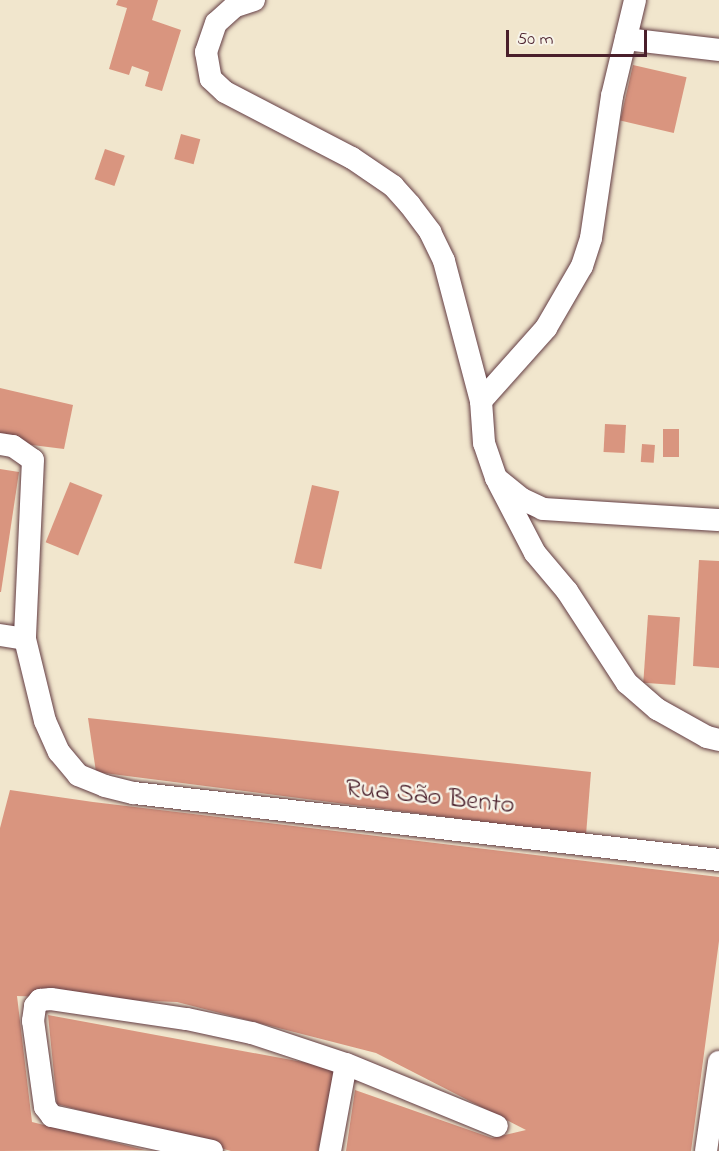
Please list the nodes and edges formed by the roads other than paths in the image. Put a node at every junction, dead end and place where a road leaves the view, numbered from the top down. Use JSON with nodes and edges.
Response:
{"nodes":[{"id":1,"x":254,"y":0,"type":"edge"},
{"id":2,"x":635,"y":0,"type":"edge"},
{"id":3,"x":626,"y":39,"type":"junction"},
{"id":4,"x":719,"y":50,"type":"edge"},
{"id":5,"x":481,"y":401,"type":"junction"},
{"id":6,"x":0,"y":444,"type":"edge"},
{"id":7,"x":496,"y":478,"type":"junction"},
{"id":8,"x":719,"y":520,"type":"edge"},
{"id":9,"x":0,"y":635,"type":"edge"},
{"id":10,"x":25,"y":639,"type":"junction"},
{"id":11,"x":719,"y":740,"type":"edge"},
{"id":12,"x":719,"y":860,"type":"edge"},
{"id":13,"x":719,"y":1062,"type":"edge"},
{"id":14,"x":346,"y":1064,"type":"junction"},
{"id":15,"x":497,"y":1125,"type":"dead end"},
{"id":16,"x":212,"y":1151,"type":"edge"},
{"id":17,"x":330,"y":1151,"type":"edge"},
{"id":18,"x":706,"y":1151,"type":"edge"}],
"edges":[{"from":1,"to":5,"type":"street"},
{"from":2,"to":3,"type":"street"},
{"from":3,"to":4,"type":"street"},
{"from":3,"to":5,"type":"street"},
{"from":5,"to":7,"type":"street"},
{"from":6,"to":10,"type":"street","name":"Rua São Bento"},
{"from":7,"to":8,"type":"street"},
{"from":7,"to":11,"type":"street"},
{"from":9,"to":10,"type":"street"},
{"from":10,"to":12,"type":"street","name":"Rua São Bento"},
{"from":13,"to":18,"type":"street"},
{"from":14,"to":15,"type":"street"},
{"from":14,"to":16,"type":"street"},
{"from":14,"to":17,"type":"street"}]}
